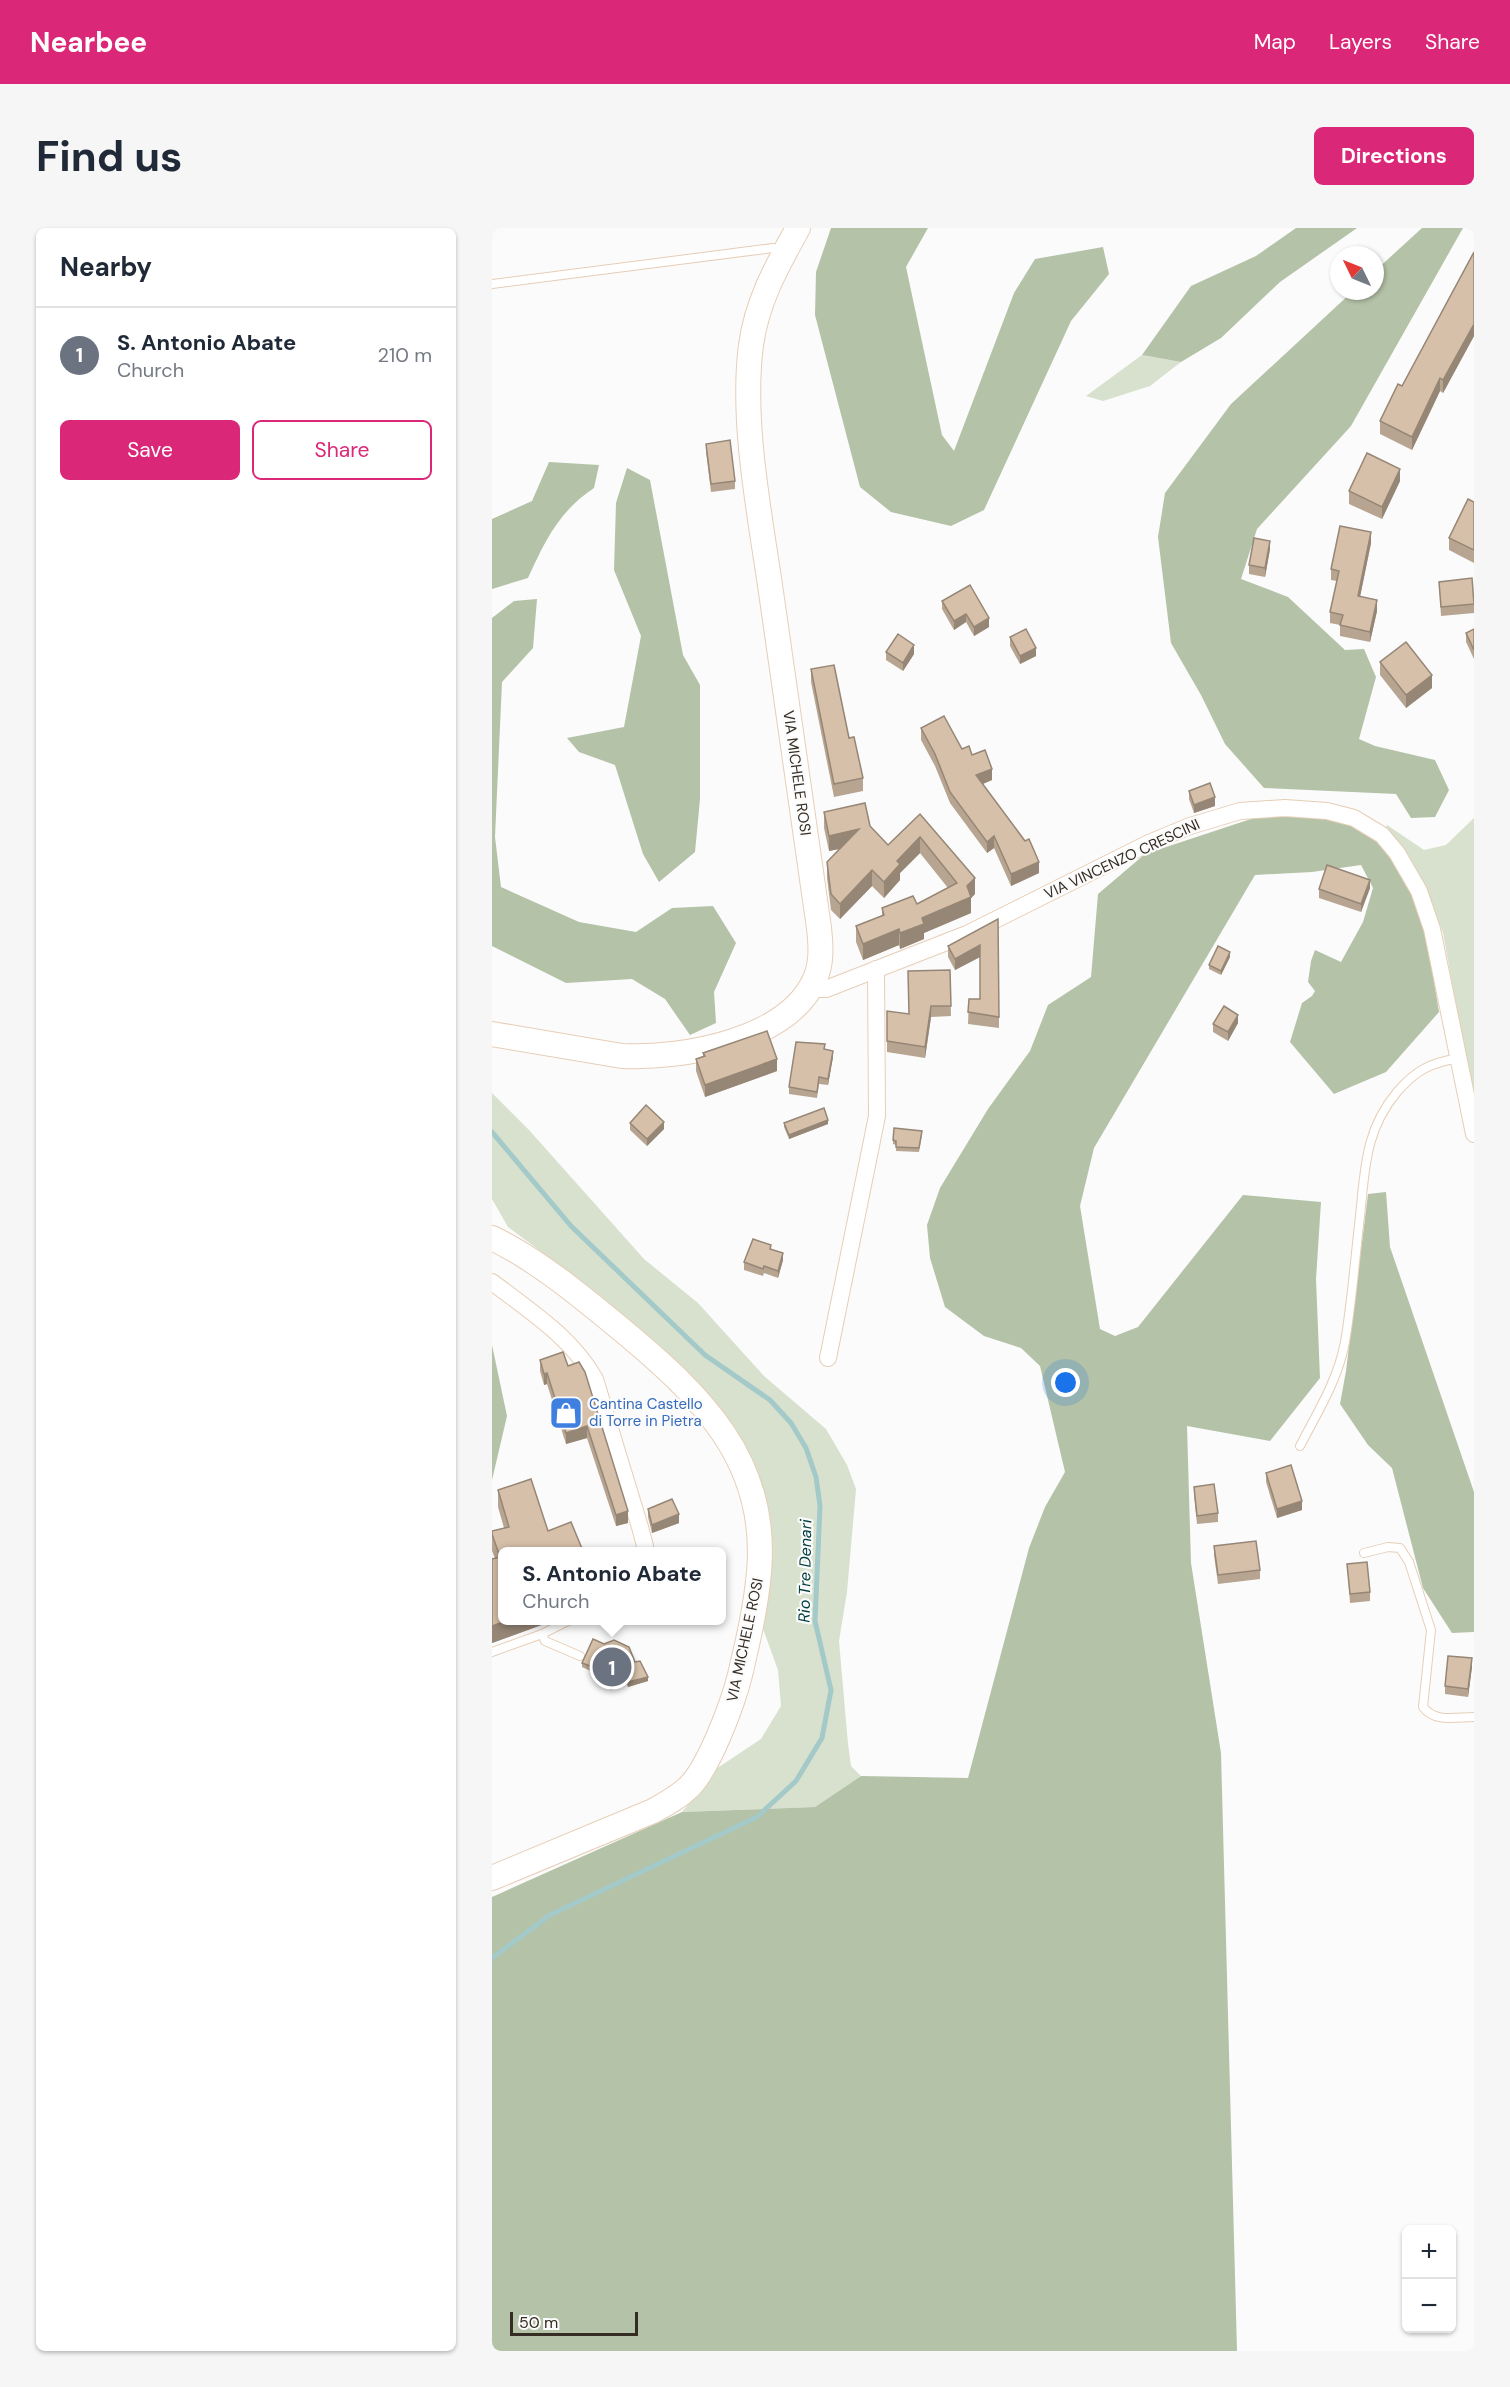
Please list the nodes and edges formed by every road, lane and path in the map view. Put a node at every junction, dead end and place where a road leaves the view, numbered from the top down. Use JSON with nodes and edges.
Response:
{"nodes":[{"id":1,"x":798,"y":228,"type":"edge"},
{"id":2,"x":784,"y":252,"type":"junction"},
{"id":3,"x":492,"y":284,"type":"edge"},
{"id":4,"x":876,"y":969,"type":"junction"},
{"id":5,"x":809,"y":989,"type":"junction"},
{"id":6,"x":492,"y":1034,"type":"edge"},
{"id":7,"x":1459,"y":1058,"type":"junction"},
{"id":8,"x":1474,"y":1134,"type":"edge"},
{"id":9,"x":492,"y":1238,"type":"edge"},
{"id":10,"x":492,"y":1282,"type":"edge"},
{"id":11,"x":828,"y":1358,"type":"dead end"},
{"id":12,"x":1300,"y":1446,"type":"dead end"},
{"id":13,"x":645,"y":1547,"type":"edge"},
{"id":14,"x":1364,"y":1553,"type":"dead end"},
{"id":15,"x":560,"y":1625,"type":"edge"},
{"id":16,"x":542,"y":1634,"type":"junction"},
{"id":17,"x":492,"y":1652,"type":"edge"},
{"id":18,"x":580,"y":1656,"type":"dead end"},
{"id":19,"x":1474,"y":1717,"type":"edge"},
{"id":20,"x":492,"y":1878,"type":"edge"}],
"edges":[{"from":1,"to":2,"type":"street","name":"VIA MICHELE ROSI"},
{"from":2,"to":3,"type":"lane"},
{"from":2,"to":5,"type":"street","name":"VIA MICHELE ROSI"},
{"from":4,"to":5,"type":"street","name":"VIA VINCENZO CRESCINI"},
{"from":4,"to":7,"type":"street","name":"VIA VINCENZO CRESCINI"},
{"from":4,"to":11,"type":"street"},
{"from":5,"to":6,"type":"street","name":"VIA MICHELE ROSI"},
{"from":7,"to":8,"type":"street","name":"VIA VINCENZO CRESCINI"},
{"from":7,"to":12,"type":"lane"},
{"from":9,"to":20,"type":"street","name":"VIA MICHELE ROSI"},
{"from":10,"to":13,"type":"street"},
{"from":14,"to":19,"type":"lane"},
{"from":15,"to":16,"type":"lane"},
{"from":16,"to":17,"type":"lane"},
{"from":16,"to":18,"type":"lane"}]}
